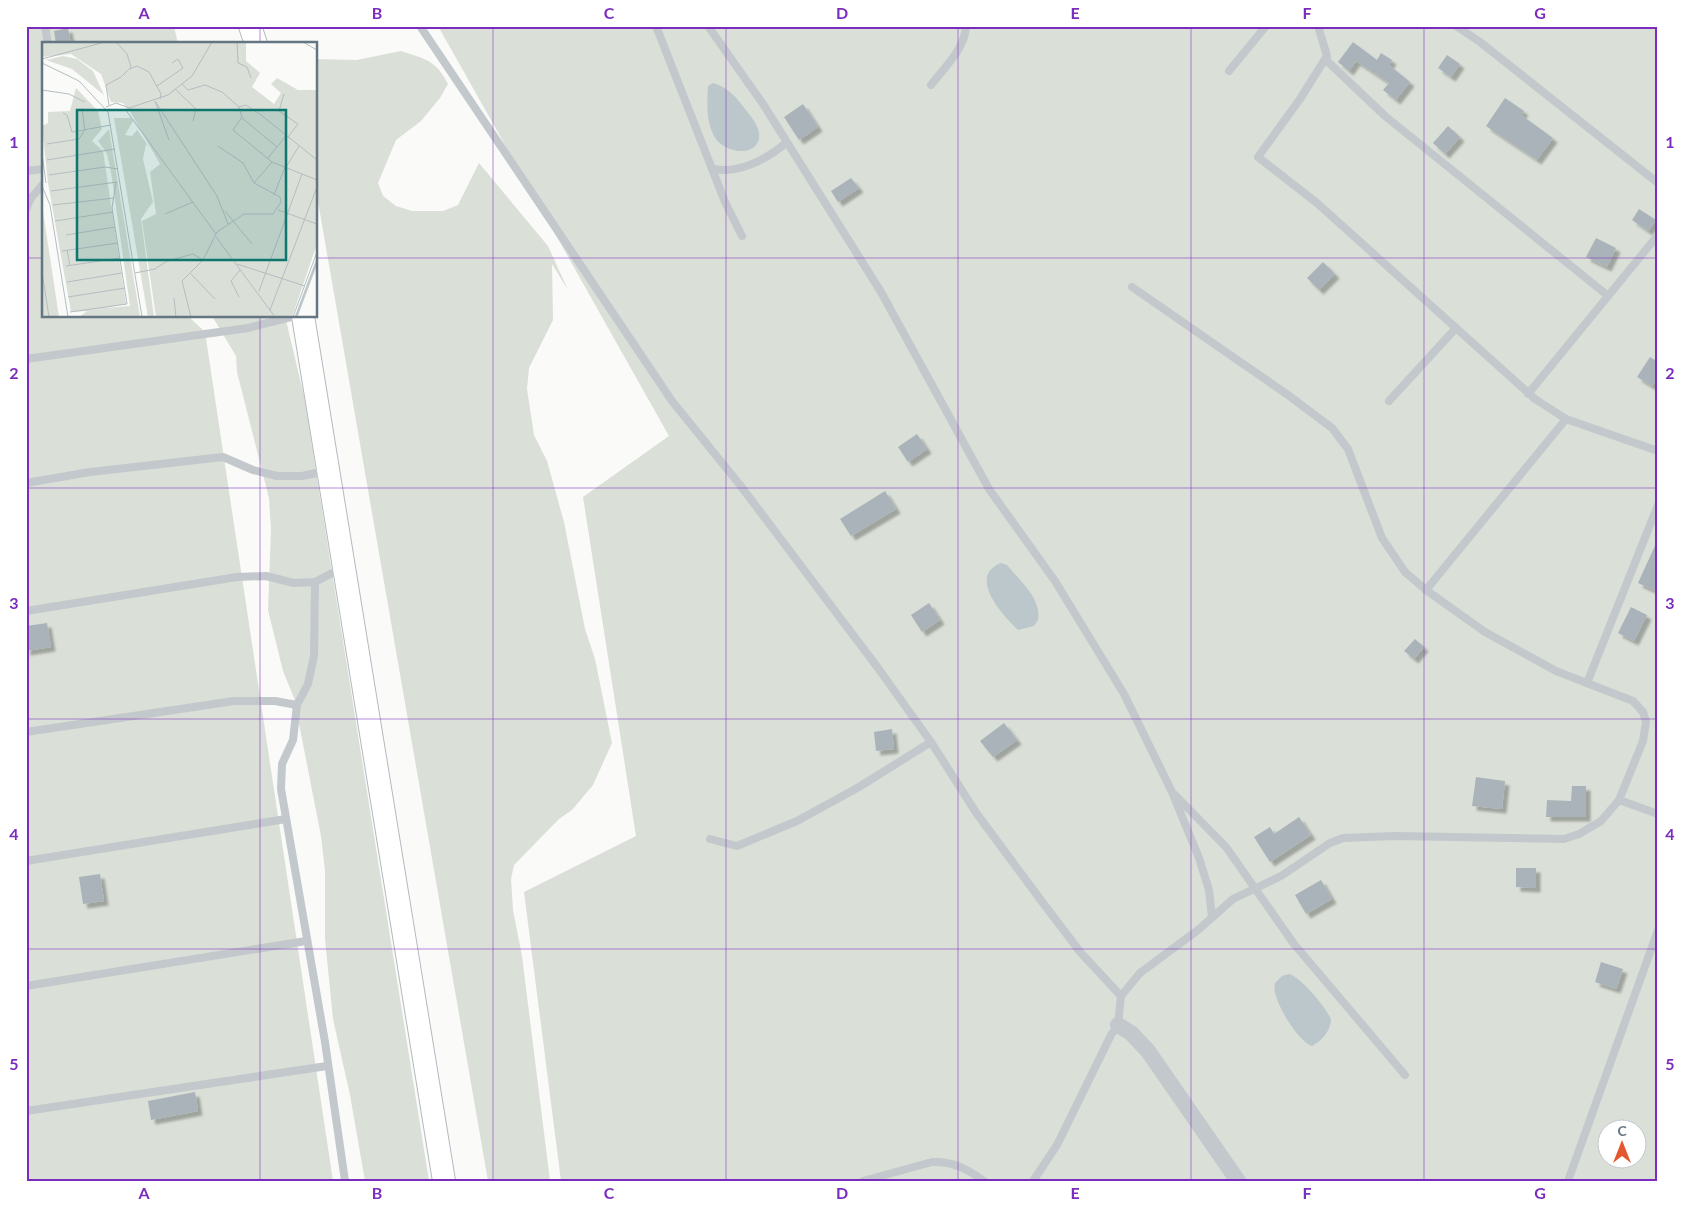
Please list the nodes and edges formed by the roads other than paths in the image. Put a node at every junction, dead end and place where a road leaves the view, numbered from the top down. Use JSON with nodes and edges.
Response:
{"nodes":[{"id":1,"x":45,"y":26,"type":"edge"},
{"id":2,"x":250,"y":26,"type":"edge"},
{"id":3,"x":420,"y":26,"type":"edge"},
{"id":4,"x":656,"y":26,"type":"edge"},
{"id":5,"x":708,"y":26,"type":"edge"},
{"id":6,"x":966,"y":26,"type":"edge"},
{"id":7,"x":1266,"y":26,"type":"edge"},
{"id":8,"x":1318,"y":26,"type":"edge"},
{"id":9,"x":1456,"y":26,"type":"edge"},
{"id":10,"x":48,"y":42,"type":"edge"},
{"id":11,"x":255,"y":42,"type":"edge"},
{"id":12,"x":1325,"y":59,"type":"junction"},
{"id":13,"x":1229,"y":71,"type":"dead end"},
{"id":14,"x":931,"y":85,"type":"dead end"},
{"id":15,"x":786,"y":143,"type":"junction"},
{"id":16,"x":42,"y":169,"type":"edge"},
{"id":17,"x":714,"y":169,"type":"junction"},
{"id":18,"x":26,"y":171,"type":"edge"},
{"id":19,"x":1658,"y":183,"type":"edge"},
{"id":20,"x":42,"y":185,"type":"edge"},
{"id":21,"x":26,"y":210,"type":"edge"},
{"id":22,"x":1658,"y":235,"type":"edge"},
{"id":23,"x":742,"y":236,"type":"dead end"},
{"id":24,"x":1132,"y":287,"type":"dead end"},
{"id":25,"x":1607,"y":295,"type":"junction"},
{"id":26,"x":287,"y":318,"type":"edge"},
{"id":27,"x":303,"y":318,"type":"edge"},
{"id":28,"x":1456,"y":328,"type":"junction"},
{"id":29,"x":26,"y":360,"type":"edge"},
{"id":30,"x":1528,"y":394,"type":"junction"},
{"id":31,"x":1390,"y":401,"type":"dead end"},
{"id":32,"x":1566,"y":419,"type":"junction"},
{"id":33,"x":1658,"y":451,"type":"edge"},
{"id":34,"x":328,"y":471,"type":"junction"},
{"id":35,"x":26,"y":482,"type":"edge"},
{"id":36,"x":1658,"y":505,"type":"edge"},
{"id":37,"x":344,"y":567,"type":"junction"},
{"id":38,"x":315,"y":582,"type":"junction"},
{"id":39,"x":1426,"y":590,"type":"junction"},
{"id":40,"x":26,"y":611,"type":"edge"},
{"id":41,"x":1587,"y":682,"type":"junction"},
{"id":42,"x":297,"y":705,"type":"junction"},
{"id":43,"x":26,"y":732,"type":"edge"},
{"id":44,"x":931,"y":742,"type":"junction"},
{"id":45,"x":1172,"y":792,"type":"junction"},
{"id":46,"x":1619,"y":800,"type":"junction"},
{"id":47,"x":1658,"y":814,"type":"edge"},
{"id":48,"x":286,"y":819,"type":"junction"},
{"id":49,"x":710,"y":839,"type":"dead end"},
{"id":50,"x":26,"y":861,"type":"edge"},
{"id":51,"x":1256,"y":888,"type":"junction"},
{"id":52,"x":1212,"y":918,"type":"junction"},
{"id":53,"x":1658,"y":930,"type":"edge"},
{"id":54,"x":306,"y":941,"type":"junction"},
{"id":55,"x":26,"y":986,"type":"edge"},
{"id":56,"x":1121,"y":996,"type":"junction"},
{"id":57,"x":1118,"y":1025,"type":"junction"},
{"id":58,"x":327,"y":1066,"type":"junction"},
{"id":59,"x":1405,"y":1075,"type":"dead end"},
{"id":60,"x":26,"y":1111,"type":"edge"},
{"id":61,"x":442,"y":1179,"type":"edge"},
{"id":62,"x":345,"y":1181,"type":"edge"},
{"id":63,"x":863,"y":1181,"type":"edge"},
{"id":64,"x":984,"y":1181,"type":"edge"},
{"id":65,"x":1033,"y":1181,"type":"edge"},
{"id":66,"x":1238,"y":1181,"type":"edge"},
{"id":67,"x":1568,"y":1181,"type":"edge"}],
"edges":[{"from":1,"to":10,"type":"lane"},
{"from":2,"to":11,"type":"street"},
{"from":3,"to":44,"type":"lane"},
{"from":4,"to":17,"type":"lane"},
{"from":5,"to":15,"type":"lane"},
{"from":6,"to":14,"type":"lane"},
{"from":7,"to":13,"type":"lane"},
{"from":8,"to":12,"type":"lane"},
{"from":9,"to":19,"type":"lane"},
{"from":12,"to":25,"type":"lane"},
{"from":12,"to":28,"type":"lane"},
{"from":15,"to":17,"type":"lane"},
{"from":15,"to":45,"type":"lane"},
{"from":16,"to":18,"type":"lane"},
{"from":17,"to":23,"type":"lane"},
{"from":20,"to":21,"type":"lane"},
{"from":22,"to":25,"type":"lane"},
{"from":24,"to":39,"type":"lane"},
{"from":25,"to":30,"type":"lane"},
{"from":26,"to":29,"type":"lane"},
{"from":27,"to":34,"type":"street"},
{"from":28,"to":30,"type":"lane"},
{"from":28,"to":31,"type":"lane"},
{"from":30,"to":32,"type":"lane"},
{"from":32,"to":33,"type":"lane"},
{"from":32,"to":39,"type":"lane"},
{"from":34,"to":35,"type":"lane"},
{"from":34,"to":37,"type":"street"},
{"from":36,"to":41,"type":"lane"},
{"from":37,"to":38,"type":"lane"},
{"from":37,"to":61,"type":"street"},
{"from":38,"to":40,"type":"lane"},
{"from":38,"to":42,"type":"lane"},
{"from":39,"to":41,"type":"lane"},
{"from":41,"to":46,"type":"lane"},
{"from":42,"to":43,"type":"lane"},
{"from":42,"to":48,"type":"lane"},
{"from":44,"to":49,"type":"lane"},
{"from":44,"to":56,"type":"lane"},
{"from":45,"to":51,"type":"lane"},
{"from":45,"to":52,"type":"lane"},
{"from":46,"to":47,"type":"lane"},
{"from":46,"to":51,"type":"lane"},
{"from":48,"to":50,"type":"lane"},
{"from":48,"to":54,"type":"lane"},
{"from":51,"to":52,"type":"lane"},
{"from":51,"to":59,"type":"lane"},
{"from":52,"to":56,"type":"lane"},
{"from":53,"to":67,"type":"lane"},
{"from":54,"to":55,"type":"lane"},
{"from":54,"to":58,"type":"lane"},
{"from":56,"to":57,"type":"lane"},
{"from":57,"to":65,"type":"lane"},
{"from":57,"to":66,"type":"street"},
{"from":58,"to":60,"type":"lane"},
{"from":58,"to":62,"type":"lane"},
{"from":63,"to":64,"type":"lane"}]}
